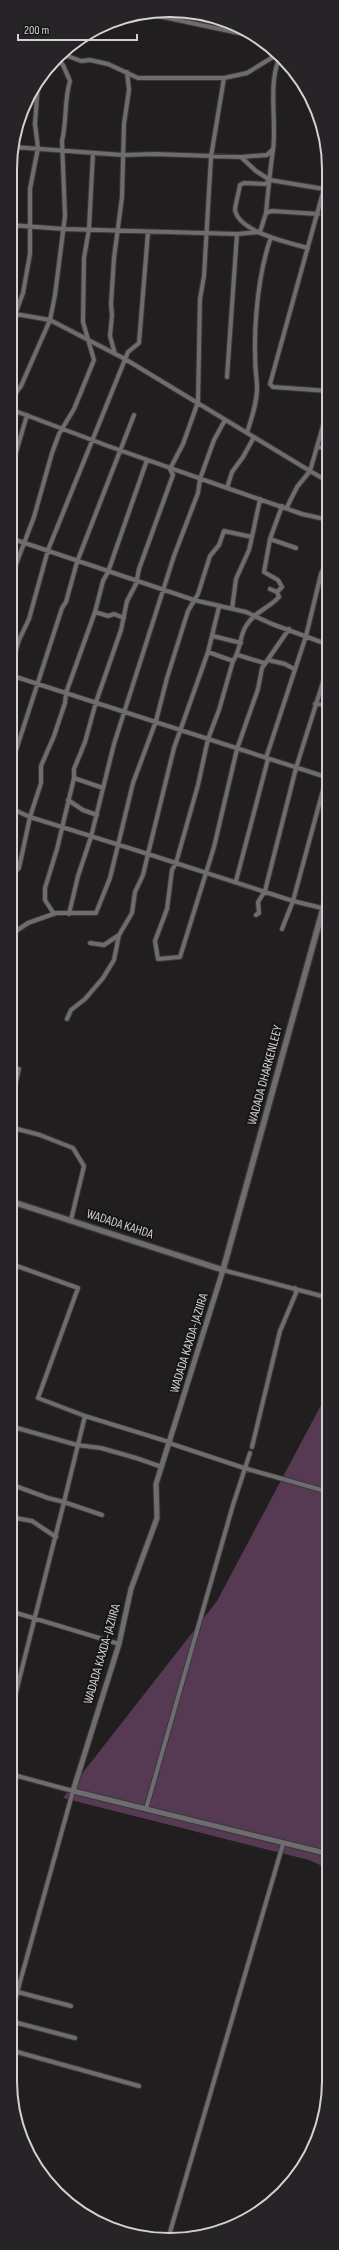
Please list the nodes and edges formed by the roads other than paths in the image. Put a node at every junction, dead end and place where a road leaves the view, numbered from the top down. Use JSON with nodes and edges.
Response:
{"nodes":[{"id":1,"x":163,"y":17,"type":"edge"},
{"id":2,"x":235,"y":32,"type":"edge"},
{"id":3,"x":68,"y":56,"type":"edge"},
{"id":4,"x":273,"y":58,"type":"edge"},
{"id":5,"x":277,"y":62,"type":"edge"},
{"id":6,"x":61,"y":63,"type":"edge"},
{"id":7,"x":127,"y":72,"type":"junction"},
{"id":8,"x":224,"y":78,"type":"junction"},
{"id":9,"x":37,"y":93,"type":"edge"},
{"id":10,"x":19,"y":147,"type":"edge"},
{"id":11,"x":38,"y":148,"type":"junction"},
{"id":12,"x":62,"y":150,"type":"junction"},
{"id":13,"x":273,"y":150,"type":"junction"},
{"id":14,"x":93,"y":153,"type":"junction"},
{"id":15,"x":123,"y":155,"type":"junction"},
{"id":16,"x":211,"y":157,"type":"junction"},
{"id":17,"x":241,"y":157,"type":"junction"},
{"id":18,"x":270,"y":180,"type":"junction"},
{"id":19,"x":322,"y":189,"type":"edge"},
{"id":20,"x":322,"y":197,"type":"edge"},
{"id":21,"x":266,"y":213,"type":"junction"},
{"id":22,"x":318,"y":214,"type":"junction"},
{"id":23,"x":17,"y":225,"type":"edge"},
{"id":24,"x":30,"y":226,"type":"junction"},
{"id":25,"x":64,"y":229,"type":"junction"},
{"id":26,"x":89,"y":229,"type":"junction"},
{"id":27,"x":117,"y":230,"type":"junction"},
{"id":28,"x":148,"y":232,"type":"junction"},
{"id":29,"x":260,"y":232,"type":"junction"},
{"id":30,"x":206,"y":233,"type":"junction"},
{"id":31,"x":237,"y":234,"type":"junction"},
{"id":32,"x":271,"y":238,"type":"junction"},
{"id":33,"x":308,"y":248,"type":"junction"},
{"id":34,"x":17,"y":304,"type":"edge"},
{"id":35,"x":17,"y":315,"type":"edge"},
{"id":36,"x":50,"y":320,"type":"junction"},
{"id":37,"x":89,"y":341,"type":"junction"},
{"id":38,"x":115,"y":355,"type":"junction"},
{"id":39,"x":125,"y":359,"type":"junction"},
{"id":40,"x":227,"y":377,"type":"dead end"},
{"id":41,"x":322,"y":390,"type":"edge"},
{"id":42,"x":17,"y":391,"type":"edge"},
{"id":43,"x":198,"y":402,"type":"junction"},
{"id":44,"x":17,"y":412,"type":"edge"},
{"id":45,"x":26,"y":415,"type":"junction"},
{"id":46,"x":134,"y":415,"type":"dead end"},
{"id":47,"x":225,"y":420,"type":"junction"},
{"id":48,"x":63,"y":429,"type":"junction"},
{"id":49,"x":247,"y":433,"type":"junction"},
{"id":50,"x":322,"y":433,"type":"edge"},
{"id":51,"x":254,"y":437,"type":"junction"},
{"id":52,"x":92,"y":440,"type":"junction"},
{"id":53,"x":18,"y":446,"type":"joint"},
{"id":54,"x":317,"y":447,"type":"junction"},
{"id":55,"x":322,"y":447,"type":"edge"},
{"id":56,"x":17,"y":449,"type":"edge"},
{"id":57,"x":119,"y":450,"type":"junction"},
{"id":58,"x":146,"y":460,"type":"junction"},
{"id":59,"x":170,"y":469,"type":"junction"},
{"id":60,"x":310,"y":471,"type":"junction"},
{"id":61,"x":322,"y":478,"type":"edge"},
{"id":62,"x":200,"y":479,"type":"junction"},
{"id":63,"x":227,"y":488,"type":"junction"},
{"id":64,"x":260,"y":499,"type":"junction"},
{"id":65,"x":282,"y":506,"type":"junction"},
{"id":66,"x":287,"y":507,"type":"junction"},
{"id":67,"x":322,"y":518,"type":"edge"},
{"id":68,"x":252,"y":537,"type":"junction"},
{"id":69,"x":270,"y":539,"type":"junction"},
{"id":70,"x":17,"y":540,"type":"edge"},
{"id":71,"x":24,"y":543,"type":"junction"},
{"id":72,"x":296,"y":548,"type":"dead end"},
{"id":73,"x":48,"y":550,"type":"junction"},
{"id":74,"x":17,"y":562,"type":"edge"},
{"id":75,"x":77,"y":562,"type":"junction"},
{"id":76,"x":108,"y":572,"type":"junction"},
{"id":77,"x":322,"y":574,"type":"edge"},
{"id":78,"x":137,"y":581,"type":"junction"},
{"id":79,"x":270,"y":589,"type":"dead end"},
{"id":80,"x":163,"y":590,"type":"junction"},
{"id":81,"x":277,"y":592,"type":"junction"},
{"id":82,"x":194,"y":600,"type":"junction"},
{"id":83,"x":219,"y":607,"type":"junction"},
{"id":84,"x":232,"y":609,"type":"junction"},
{"id":85,"x":95,"y":612,"type":"junction"},
{"id":86,"x":254,"y":616,"type":"junction"},
{"id":87,"x":124,"y":618,"type":"junction"},
{"id":88,"x":289,"y":629,"type":"junction"},
{"id":89,"x":213,"y":636,"type":"junction"},
{"id":90,"x":306,"y":636,"type":"junction"},
{"id":91,"x":322,"y":642,"type":"edge"},
{"id":92,"x":241,"y":643,"type":"junction"},
{"id":93,"x":17,"y":649,"type":"edge"},
{"id":94,"x":208,"y":652,"type":"junction"},
{"id":95,"x":238,"y":655,"type":"junction"},
{"id":96,"x":268,"y":660,"type":"junction"},
{"id":97,"x":233,"y":661,"type":"junction"},
{"id":98,"x":264,"y":663,"type":"junction"},
{"id":99,"x":294,"y":669,"type":"junction"},
{"id":100,"x":17,"y":677,"type":"edge"},
{"id":101,"x":38,"y":684,"type":"junction"},
{"id":102,"x":322,"y":684,"type":"edge"},
{"id":103,"x":66,"y":693,"type":"junction"},
{"id":104,"x":96,"y":702,"type":"junction"},
{"id":105,"x":315,"y":704,"type":"junction"},
{"id":106,"x":322,"y":704,"type":"edge"},
{"id":107,"x":126,"y":712,"type":"junction"},
{"id":108,"x":156,"y":721,"type":"junction"},
{"id":109,"x":180,"y":731,"type":"junction"},
{"id":110,"x":208,"y":740,"type":"junction"},
{"id":111,"x":17,"y":748,"type":"edge"},
{"id":112,"x":237,"y":749,"type":"junction"},
{"id":113,"x":267,"y":758,"type":"junction"},
{"id":114,"x":296,"y":768,"type":"junction"},
{"id":115,"x":322,"y":776,"type":"edge"},
{"id":116,"x":74,"y":778,"type":"junction"},
{"id":117,"x":103,"y":788,"type":"junction"},
{"id":118,"x":322,"y":796,"type":"edge"},
{"id":119,"x":68,"y":800,"type":"junction"},
{"id":120,"x":17,"y":811,"type":"edge"},
{"id":121,"x":97,"y":815,"type":"junction"},
{"id":122,"x":30,"y":817,"type":"junction"},
{"id":123,"x":61,"y":827,"type":"junction"},
{"id":124,"x":91,"y":837,"type":"junction"},
{"id":125,"x":117,"y":845,"type":"junction"},
{"id":126,"x":148,"y":854,"type":"junction"},
{"id":127,"x":176,"y":863,"type":"junction"},
{"id":128,"x":17,"y":871,"type":"edge"},
{"id":129,"x":206,"y":873,"type":"junction"},
{"id":130,"x":236,"y":881,"type":"junction"},
{"id":131,"x":265,"y":891,"type":"junction"},
{"id":132,"x":293,"y":900,"type":"junction"},
{"id":133,"x":322,"y":908,"type":"joint"},
{"id":134,"x":54,"y":914,"type":"junction"},
{"id":135,"x":69,"y":914,"type":"junction"},
{"id":136,"x":256,"y":915,"type":"dead end"},
{"id":137,"x":282,"y":929,"type":"dead end"},
{"id":138,"x":17,"y":930,"type":"edge"},
{"id":139,"x":119,"y":935,"type":"junction"},
{"id":140,"x":90,"y":943,"type":"dead end"},
{"id":141,"x":67,"y":1019,"type":"dead end"},
{"id":142,"x":19,"y":1069,"type":"dead end"},
{"id":143,"x":17,"y":1077,"type":"edge"},
{"id":144,"x":17,"y":1129,"type":"edge"},
{"id":145,"x":17,"y":1202,"type":"edge"},
{"id":146,"x":71,"y":1220,"type":"junction"},
{"id":147,"x":17,"y":1266,"type":"edge"},
{"id":148,"x":223,"y":1270,"type":"junction"},
{"id":149,"x":295,"y":1288,"type":"junction"},
{"id":150,"x":322,"y":1296,"type":"edge"},
{"id":151,"x":85,"y":1416,"type":"junction"},
{"id":152,"x":17,"y":1428,"type":"edge"},
{"id":153,"x":169,"y":1442,"type":"junction"},
{"id":154,"x":77,"y":1445,"type":"junction"},
{"id":155,"x":252,"y":1447,"type":"dead end"},
{"id":156,"x":250,"y":1453,"type":"dead end"},
{"id":157,"x":162,"y":1467,"type":"junction"},
{"id":158,"x":244,"y":1468,"type":"junction"},
{"id":159,"x":17,"y":1487,"type":"edge"},
{"id":160,"x":322,"y":1490,"type":"edge"},
{"id":161,"x":64,"y":1502,"type":"junction"},
{"id":162,"x":102,"y":1515,"type":"dead end"},
{"id":163,"x":17,"y":1518,"type":"edge"},
{"id":164,"x":56,"y":1536,"type":"junction"},
{"id":165,"x":17,"y":1613,"type":"edge"},
{"id":166,"x":34,"y":1618,"type":"junction"},
{"id":167,"x":119,"y":1644,"type":"junction"},
{"id":168,"x":17,"y":1687,"type":"edge"},
{"id":169,"x":17,"y":1776,"type":"edge"},
{"id":170,"x":73,"y":1791,"type":"junction"},
{"id":171,"x":146,"y":1809,"type":"junction"},
{"id":172,"x":283,"y":1844,"type":"junction"},
{"id":173,"x":322,"y":1852,"type":"edge"},
{"id":174,"x":18,"y":1992,"type":"junction"},
{"id":175,"x":17,"y":1995,"type":"edge"},
{"id":176,"x":71,"y":2006,"type":"dead end"},
{"id":177,"x":17,"y":2021,"type":"edge"},
{"id":178,"x":75,"y":2038,"type":"dead end"},
{"id":179,"x":17,"y":2052,"type":"edge"},
{"id":180,"x":139,"y":2086,"type":"dead end"},
{"id":181,"x":169,"y":2233,"type":"edge"}],
"edges":[{"from":1,"to":2,"type":"street"},
{"from":3,"to":7,"type":"street"},
{"from":4,"to":8,"type":"street"},
{"from":5,"to":13,"type":"street"},
{"from":6,"to":12,"type":"street"},
{"from":7,"to":8,"type":"street"},
{"from":7,"to":15,"type":"street"},
{"from":8,"to":16,"type":"street"},
{"from":9,"to":11,"type":"street"},
{"from":10,"to":11,"type":"street"},
{"from":11,"to":12,"type":"street"},
{"from":11,"to":24,"type":"street"},
{"from":12,"to":14,"type":"street"},
{"from":12,"to":25,"type":"street"},
{"from":13,"to":17,"type":"street"},
{"from":13,"to":18,"type":"street"},
{"from":14,"to":15,"type":"street"},
{"from":14,"to":26,"type":"street"},
{"from":15,"to":16,"type":"street"},
{"from":15,"to":27,"type":"street"},
{"from":16,"to":17,"type":"street"},
{"from":16,"to":30,"type":"street"},
{"from":17,"to":18,"type":"street"},
{"from":18,"to":19,"type":"street"},
{"from":18,"to":21,"type":"street"},
{"from":18,"to":29,"type":"street"},
{"from":20,"to":22,"type":"street"},
{"from":21,"to":22,"type":"street"},
{"from":21,"to":29,"type":"street"},
{"from":22,"to":33,"type":"street"},
{"from":23,"to":24,"type":"street"},
{"from":24,"to":25,"type":"street"},
{"from":24,"to":34,"type":"street"},
{"from":25,"to":26,"type":"street"},
{"from":25,"to":36,"type":"street"},
{"from":26,"to":27,"type":"street"},
{"from":26,"to":37,"type":"street"},
{"from":27,"to":28,"type":"street"},
{"from":27,"to":38,"type":"street"},
{"from":28,"to":30,"type":"street"},
{"from":28,"to":39,"type":"street"},
{"from":29,"to":31,"type":"street"},
{"from":29,"to":32,"type":"street"},
{"from":30,"to":31,"type":"street"},
{"from":30,"to":43,"type":"street"},
{"from":31,"to":40,"type":"street"},
{"from":32,"to":33,"type":"street"},
{"from":32,"to":49,"type":"street"},
{"from":33,"to":41,"type":"street"},
{"from":35,"to":36,"type":"street"},
{"from":36,"to":37,"type":"street"},
{"from":36,"to":42,"type":"street"},
{"from":37,"to":38,"type":"street"},
{"from":37,"to":48,"type":"street"},
{"from":38,"to":39,"type":"street"},
{"from":39,"to":43,"type":"street"},
{"from":39,"to":52,"type":"street"},
{"from":43,"to":47,"type":"street"},
{"from":43,"to":59,"type":"street"},
{"from":44,"to":45,"type":"street"},
{"from":45,"to":48,"type":"street"},
{"from":45,"to":53,"type":"street"},
{"from":46,"to":57,"type":"street"},
{"from":47,"to":49,"type":"street"},
{"from":47,"to":62,"type":"street"},
{"from":48,"to":52,"type":"street"},
{"from":48,"to":71,"type":"street"},
{"from":49,"to":51,"type":"street"},
{"from":50,"to":54,"type":"street"},
{"from":51,"to":60,"type":"street"},
{"from":51,"to":63,"type":"street"},
{"from":52,"to":57,"type":"street"},
{"from":52,"to":73,"type":"street"},
{"from":53,"to":56,"type":"street"},
{"from":54,"to":55,"type":"street"},
{"from":54,"to":60,"type":"street"},
{"from":57,"to":58,"type":"street"},
{"from":57,"to":75,"type":"street"},
{"from":58,"to":59,"type":"street"},
{"from":58,"to":76,"type":"street"},
{"from":59,"to":62,"type":"street"},
{"from":59,"to":78,"type":"street"},
{"from":60,"to":61,"type":"street"},
{"from":60,"to":66,"type":"street"},
{"from":62,"to":63,"type":"street"},
{"from":62,"to":80,"type":"street"},
{"from":63,"to":64,"type":"street"},
{"from":64,"to":65,"type":"street"},
{"from":64,"to":68,"type":"street"},
{"from":65,"to":66,"type":"street"},
{"from":65,"to":69,"type":"street"},
{"from":66,"to":67,"type":"street"},
{"from":68,"to":82,"type":"street"},
{"from":68,"to":84,"type":"street"},
{"from":69,"to":72,"type":"street"},
{"from":69,"to":81,"type":"street"},
{"from":70,"to":71,"type":"street"},
{"from":71,"to":73,"type":"street"},
{"from":71,"to":74,"type":"street"},
{"from":73,"to":75,"type":"street"},
{"from":73,"to":93,"type":"street"},
{"from":75,"to":76,"type":"street"},
{"from":75,"to":101,"type":"street"},
{"from":76,"to":78,"type":"street"},
{"from":76,"to":85,"type":"street"},
{"from":77,"to":90,"type":"street"},
{"from":78,"to":80,"type":"street"},
{"from":78,"to":87,"type":"street"},
{"from":79,"to":81,"type":"street"},
{"from":80,"to":82,"type":"street"},
{"from":80,"to":107,"type":"street"},
{"from":81,"to":86,"type":"street"},
{"from":82,"to":83,"type":"street"},
{"from":82,"to":108,"type":"street"},
{"from":83,"to":84,"type":"street"},
{"from":83,"to":89,"type":"street"},
{"from":84,"to":86,"type":"street"},
{"from":85,"to":87,"type":"street"},
{"from":85,"to":103,"type":"street"},
{"from":86,"to":88,"type":"street"},
{"from":86,"to":92,"type":"street"},
{"from":87,"to":104,"type":"street"},
{"from":88,"to":90,"type":"street"},
{"from":88,"to":96,"type":"street"},
{"from":89,"to":92,"type":"street"},
{"from":89,"to":94,"type":"street"},
{"from":90,"to":91,"type":"street"},
{"from":90,"to":99,"type":"street"},
{"from":92,"to":95,"type":"street"},
{"from":94,"to":97,"type":"street"},
{"from":94,"to":109,"type":"street"},
{"from":95,"to":97,"type":"street"},
{"from":95,"to":98,"type":"street"},
{"from":96,"to":98,"type":"street"},
{"from":96,"to":99,"type":"street"},
{"from":97,"to":110,"type":"street"},
{"from":98,"to":112,"type":"street"},
{"from":99,"to":113,"type":"street"},
{"from":100,"to":101,"type":"street"},
{"from":101,"to":103,"type":"street"},
{"from":101,"to":111,"type":"street"},
{"from":102,"to":105,"type":"street"},
{"from":103,"to":104,"type":"street"},
{"from":103,"to":122,"type":"street"},
{"from":104,"to":107,"type":"street"},
{"from":104,"to":116,"type":"street"},
{"from":105,"to":106,"type":"street"},
{"from":105,"to":114,"type":"street"},
{"from":107,"to":108,"type":"street"},
{"from":107,"to":117,"type":"street"},
{"from":108,"to":109,"type":"street"},
{"from":108,"to":125,"type":"street"},
{"from":109,"to":110,"type":"street"},
{"from":109,"to":126,"type":"street"},
{"from":110,"to":112,"type":"street"},
{"from":110,"to":127,"type":"street"},
{"from":112,"to":113,"type":"street"},
{"from":112,"to":129,"type":"street"},
{"from":113,"to":114,"type":"street"},
{"from":113,"to":130,"type":"street"},
{"from":114,"to":115,"type":"street"},
{"from":114,"to":131,"type":"street"},
{"from":116,"to":117,"type":"street"},
{"from":116,"to":119,"type":"street"},
{"from":117,"to":121,"type":"street"},
{"from":118,"to":132,"type":"street"},
{"from":119,"to":121,"type":"street"},
{"from":119,"to":123,"type":"street"},
{"from":120,"to":122,"type":"street"},
{"from":121,"to":124,"type":"street"},
{"from":122,"to":123,"type":"street"},
{"from":122,"to":128,"type":"street"},
{"from":123,"to":124,"type":"street"},
{"from":123,"to":134,"type":"street"},
{"from":124,"to":125,"type":"street"},
{"from":124,"to":135,"type":"street"},
{"from":125,"to":126,"type":"street"},
{"from":125,"to":135,"type":"street"},
{"from":126,"to":127,"type":"street"},
{"from":126,"to":139,"type":"street"},
{"from":127,"to":129,"type":"street"},
{"from":127,"to":129,"type":"street"},
{"from":129,"to":130,"type":"street"},
{"from":130,"to":131,"type":"street"},
{"from":131,"to":132,"type":"street"},
{"from":131,"to":136,"type":"street"},
{"from":132,"to":133,"type":"street"},
{"from":132,"to":137,"type":"street"},
{"from":133,"to":148,"type":"main road","name":"WADADA DHARKENLEEY"},
{"from":134,"to":135,"type":"street"},
{"from":134,"to":138,"type":"street"},
{"from":139,"to":140,"type":"street"},
{"from":139,"to":141,"type":"street"},
{"from":142,"to":143,"type":"street"},
{"from":144,"to":146,"type":"street"},
{"from":145,"to":146,"type":"main road","name":"WADADA KAHDA"},
{"from":146,"to":148,"type":"main road","name":"WADADA KAHDA"},
{"from":147,"to":151,"type":"street"},
{"from":148,"to":149,"type":"street"},
{"from":148,"to":153,"type":"street","name":"WADADA KAXDA-JAZIIRA"},
{"from":149,"to":150,"type":"street"},
{"from":149,"to":155,"type":"street"},
{"from":151,"to":153,"type":"street"},
{"from":151,"to":154,"type":"street"},
{"from":152,"to":154,"type":"street"},
{"from":153,"to":157,"type":"street","name":"WADADA KAXDA-JAZIIRA"},
{"from":153,"to":158,"type":"street"},
{"from":154,"to":157,"type":"street"},
{"from":154,"to":161,"type":"street"},
{"from":156,"to":158,"type":"street"},
{"from":157,"to":167,"type":"street","name":"WADADA KAXDA-JAZIIRA"},
{"from":158,"to":160,"type":"street"},
{"from":158,"to":171,"type":"street"},
{"from":159,"to":161,"type":"street"},
{"from":161,"to":162,"type":"street"},
{"from":161,"to":164,"type":"street"},
{"from":163,"to":164,"type":"street"},
{"from":164,"to":166,"type":"street"},
{"from":165,"to":166,"type":"street"},
{"from":166,"to":167,"type":"street"},
{"from":166,"to":168,"type":"street"},
{"from":167,"to":170,"type":"street","name":"WADADA KAXDA-JAZIIRA"},
{"from":169,"to":170,"type":"street"},
{"from":170,"to":171,"type":"street"},
{"from":170,"to":174,"type":"street"},
{"from":171,"to":172,"type":"street"},
{"from":172,"to":173,"type":"street"},
{"from":172,"to":181,"type":"street"},
{"from":174,"to":175,"type":"street"},
{"from":174,"to":176,"type":"street"},
{"from":177,"to":178,"type":"street"},
{"from":179,"to":180,"type":"street"}]}
